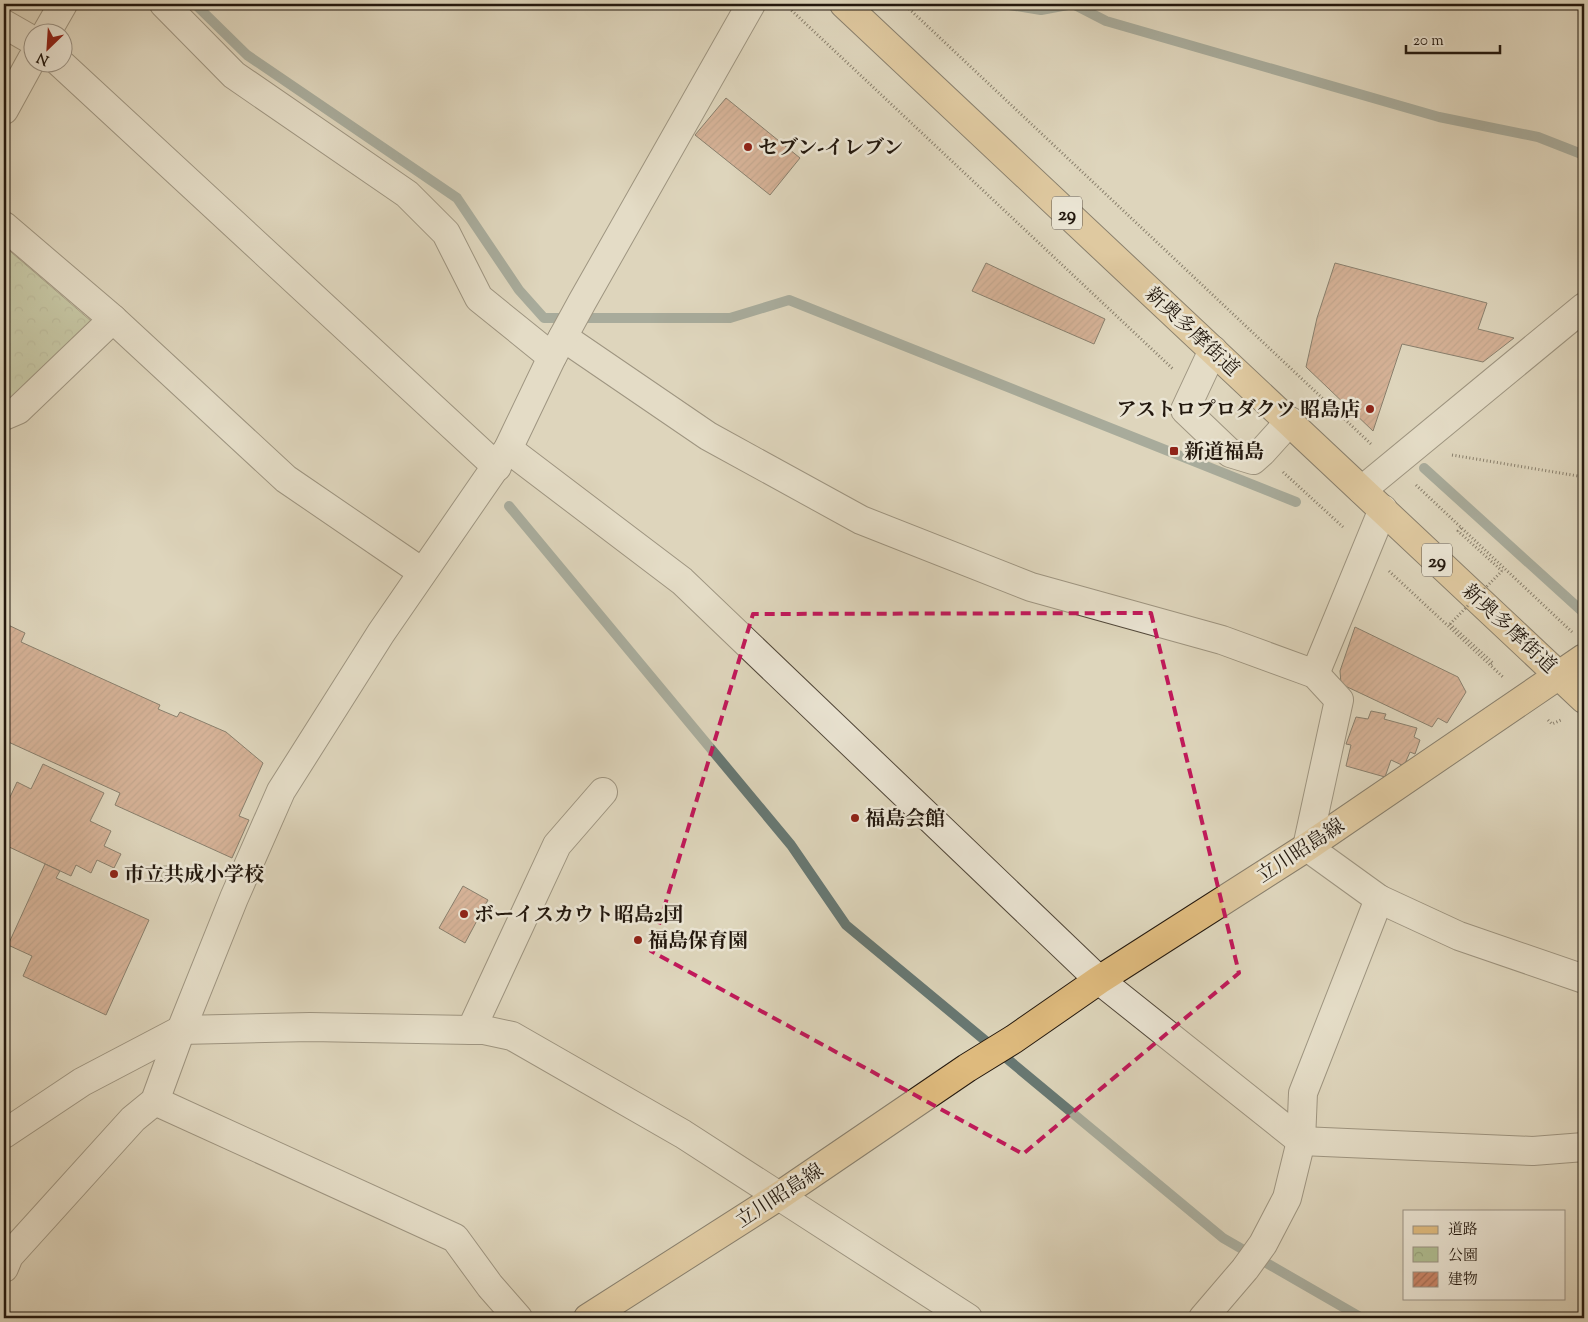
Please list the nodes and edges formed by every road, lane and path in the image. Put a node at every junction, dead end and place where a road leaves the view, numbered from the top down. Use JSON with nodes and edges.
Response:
{"nodes":[{"id":1,"x":63,"y":4,"type":"edge"},
{"id":2,"x":164,"y":4,"type":"edge"},
{"id":3,"x":751,"y":4,"type":"edge"},
{"id":4,"x":785,"y":4,"type":"edge"},
{"id":5,"x":790,"y":4,"type":"edge"},
{"id":6,"x":844,"y":4,"type":"edge"},
{"id":7,"x":904,"y":4,"type":"edge"},
{"id":8,"x":53,"y":22,"type":"edge"},
{"id":9,"x":4,"y":24,"type":"edge"},
{"id":10,"x":22,"y":34,"type":"edge"},
{"id":11,"x":25,"y":72,"type":"edge"},
{"id":12,"x":70,"y":72,"type":"edge"},
{"id":13,"x":4,"y":110,"type":"edge"},
{"id":14,"x":4,"y":226,"type":"edge"},
{"id":15,"x":1584,"y":306,"type":"edge"},
{"id":16,"x":113,"y":320,"type":"junction"},
{"id":17,"x":561,"y":341,"type":"junction"},
{"id":18,"x":1212,"y":350,"type":"junction"},
{"id":19,"x":4,"y":416,"type":"edge"},
{"id":20,"x":1290,"y":421,"type":"junction"},
{"id":21,"x":1402,"y":457,"type":"junction"},
{"id":22,"x":502,"y":458,"type":"junction"},
{"id":23,"x":1584,"y":477,"type":"edge"},
{"id":24,"x":1362,"y":490,"type":"junction"},
{"id":25,"x":1383,"y":509,"type":"junction"},
{"id":26,"x":1461,"y":528,"type":"junction"},
{"id":27,"x":422,"y":572,"type":"junction"},
{"id":28,"x":1581,"y":647,"type":"edge"},
{"id":29,"x":1490,"y":665,"type":"dead end"},
{"id":30,"x":1315,"y":674,"type":"junction"},
{"id":31,"x":1559,"y":675,"type":"junction"},
{"id":32,"x":1584,"y":699,"type":"edge"},
{"id":33,"x":603,"y":792,"type":"dead end"},
{"id":34,"x":1307,"y":847,"type":"junction"},
{"id":35,"x":1379,"y":899,"type":"junction"},
{"id":36,"x":1584,"y":979,"type":"edge"},
{"id":37,"x":1099,"y":980,"type":"junction"},
{"id":38,"x":181,"y":1030,"type":"junction"},
{"id":39,"x":471,"y":1030,"type":"junction"},
{"id":40,"x":155,"y":1101,"type":"junction"},
{"id":41,"x":4,"y":1134,"type":"edge"},
{"id":42,"x":1301,"y":1141,"type":"junction"},
{"id":43,"x":1584,"y":1148,"type":"edge"},
{"id":44,"x":778,"y":1196,"type":"junction"},
{"id":45,"x":4,"y":1268,"type":"edge"},
{"id":46,"x":518,"y":1318,"type":"edge"},
{"id":47,"x":588,"y":1318,"type":"edge"},
{"id":48,"x":968,"y":1318,"type":"edge"},
{"id":49,"x":1203,"y":1318,"type":"edge"}],
"edges":[{"from":1,"to":8,"type":"street"},
{"from":2,"to":17,"type":"street"},
{"from":3,"to":17,"type":"street"},
{"from":4,"to":5,"type":"path"},
{"from":6,"to":18,"type":"main road","name":"新奥多摩街道","number":"29"},
{"from":7,"to":21,"type":"path"},
{"from":9,"to":10,"type":"street"},
{"from":11,"to":13,"type":"street"},
{"from":12,"to":22,"type":"street"},
{"from":14,"to":16,"type":"street"},
{"from":15,"to":21,"type":"street"},
{"from":16,"to":19,"type":"street"},
{"from":16,"to":27,"type":"street"},
{"from":17,"to":22,"type":"street"},
{"from":17,"to":30,"type":"street"},
{"from":18,"to":20,"type":"main road","name":"新奥多摩街道","number":"29"},
{"from":18,"to":20,"type":"street"},
{"from":20,"to":24,"type":"main road","name":"新奥多摩街道","number":"29"},
{"from":21,"to":23,"type":"path"},
{"from":21,"to":24,"type":"street"},
{"from":21,"to":26,"type":"path"},
{"from":22,"to":27,"type":"street"},
{"from":22,"to":37,"type":"street"},
{"from":24,"to":25,"type":"main road","name":"新奥多摩街道","number":"29"},
{"from":25,"to":30,"type":"street"},
{"from":25,"to":31,"type":"main road","name":"新奥多摩街道","number":"29"},
{"from":26,"to":28,"type":"path"},
{"from":26,"to":29,"type":"path","bridge":true},
{"from":27,"to":38,"type":"street"},
{"from":28,"to":31,"type":"main road","name":"立川昭島線"},
{"from":30,"to":34,"type":"street"},
{"from":31,"to":32,"type":"main road","name":"新奥多摩街道","number":"29"},
{"from":31,"to":34,"type":"main road","name":"立川昭島線"},
{"from":33,"to":39,"type":"street"},
{"from":34,"to":35,"type":"street"},
{"from":34,"to":37,"type":"main road","name":"立川昭島線"},
{"from":35,"to":36,"type":"street"},
{"from":35,"to":42,"type":"street"},
{"from":37,"to":42,"type":"street"},
{"from":37,"to":44,"type":"main road","name":"立川昭島線"},
{"from":38,"to":39,"type":"street"},
{"from":38,"to":40,"type":"street"},
{"from":38,"to":41,"type":"street"},
{"from":39,"to":44,"type":"street"},
{"from":40,"to":45,"type":"street"},
{"from":40,"to":46,"type":"street"},
{"from":42,"to":43,"type":"street"},
{"from":42,"to":49,"type":"street"},
{"from":44,"to":47,"type":"main road","name":"立川昭島線"},
{"from":44,"to":48,"type":"street"}]}
